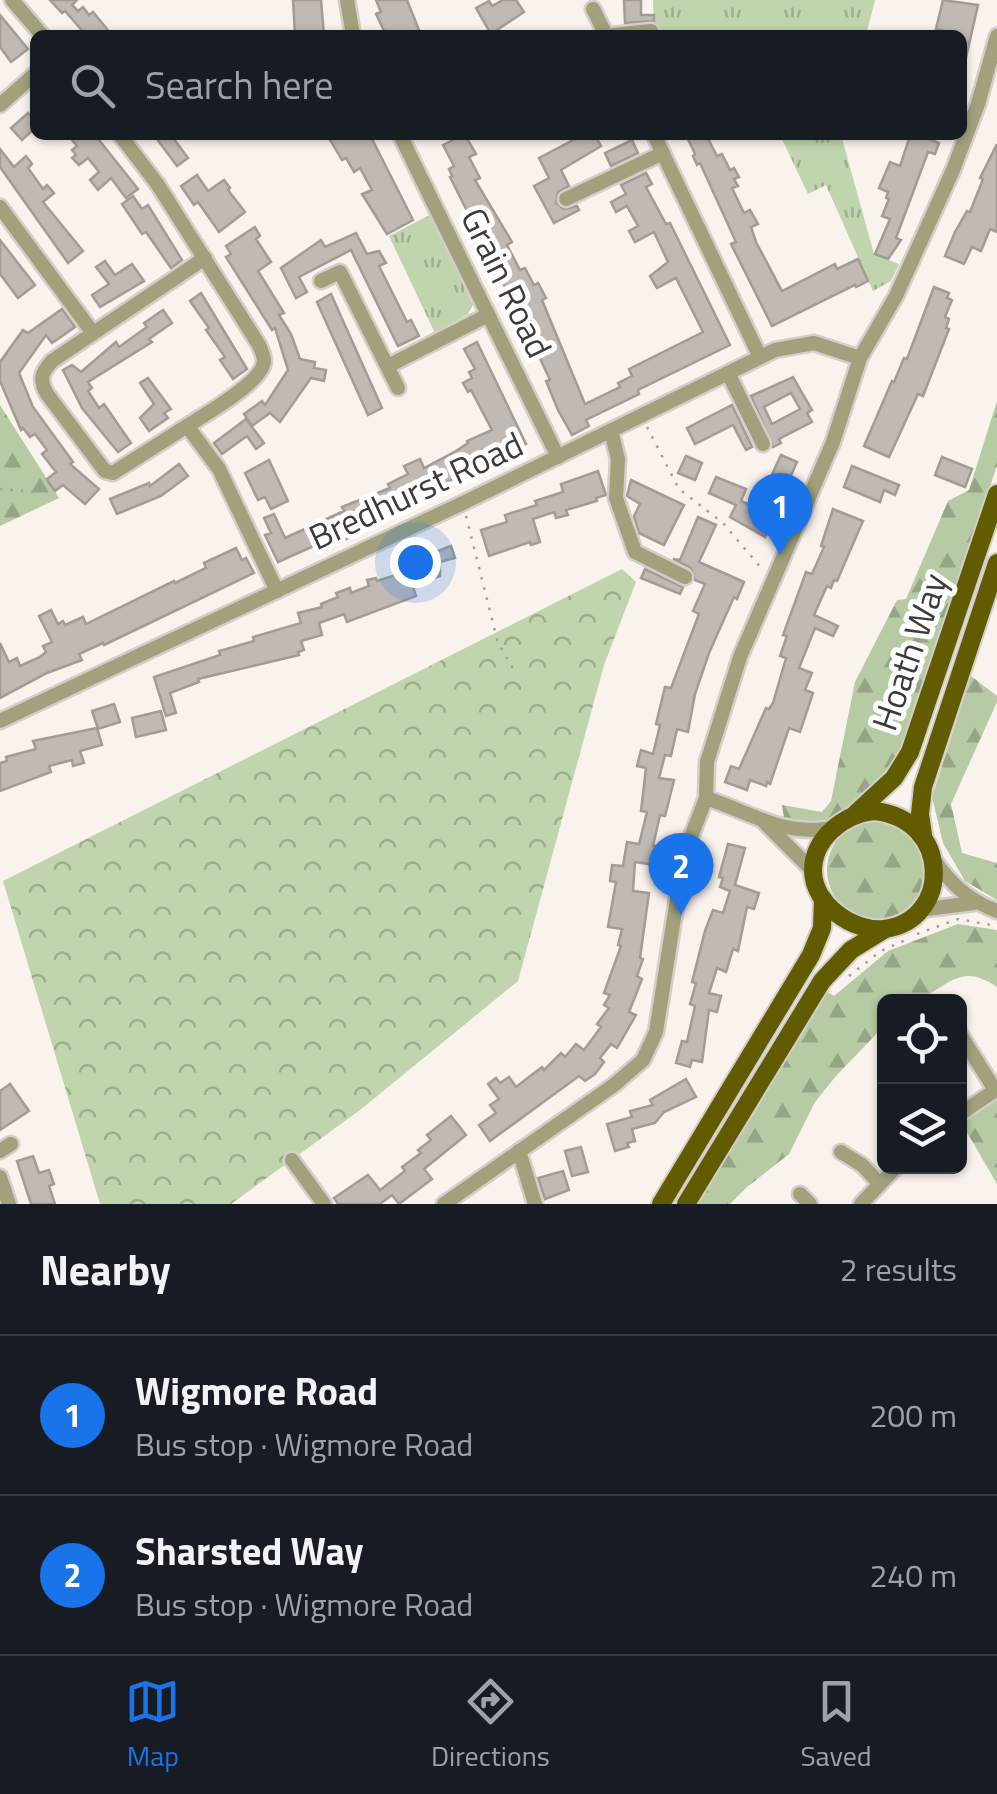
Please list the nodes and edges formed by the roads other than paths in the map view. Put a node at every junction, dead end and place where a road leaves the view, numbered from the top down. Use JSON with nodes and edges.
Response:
{"nodes":[{"id":1,"x":12,"y":0,"type":"edge"},
{"id":2,"x":347,"y":0,"type":"edge"},
{"id":3,"x":594,"y":9,"type":"dead end"},
{"id":4,"x":38,"y":30,"type":"edge"},
{"id":5,"x":353,"y":30,"type":"edge"},
{"id":6,"x":604,"y":30,"type":"edge"},
{"id":7,"x":997,"y":36,"type":"edge"},
{"id":8,"x":30,"y":78,"type":"edge"},
{"id":9,"x":0,"y":105,"type":"edge"},
{"id":10,"x":967,"y":133,"type":"edge"},
{"id":11,"x":123,"y":140,"type":"edge"},
{"id":12,"x":402,"y":140,"type":"edge"},
{"id":13,"x":656,"y":140,"type":"edge"},
{"id":14,"x":964,"y":140,"type":"edge"},
{"id":15,"x":663,"y":154,"type":"junction"},
{"id":16,"x":566,"y":200,"type":"dead end"},
{"id":17,"x":0,"y":206,"type":"edge"},
{"id":18,"x":204,"y":258,"type":"junction"},
{"id":19,"x":322,"y":281,"type":"dead end"},
{"id":20,"x":488,"y":315,"type":"junction"},
{"id":21,"x":93,"y":333,"type":"junction"},
{"id":22,"x":760,"y":357,"type":"junction"},
{"id":23,"x":860,"y":358,"type":"junction"},
{"id":24,"x":388,"y":366,"type":"junction"},
{"id":25,"x":728,"y":373,"type":"junction"},
{"id":26,"x":398,"y":388,"type":"dead end"},
{"id":27,"x":187,"y":426,"type":"junction"},
{"id":28,"x":611,"y":431,"type":"junction"},
{"id":29,"x":763,"y":444,"type":"dead end"},
{"id":30,"x":558,"y":457,"type":"junction"},
{"id":31,"x":997,"y":494,"type":"edge"},
{"id":32,"x":997,"y":563,"type":"edge"},
{"id":33,"x":685,"y":577,"type":"dead end"},
{"id":34,"x":277,"y":591,"type":"junction"},
{"id":35,"x":0,"y":721,"type":"edge"},
{"id":36,"x":706,"y":798,"type":"junction"},
{"id":37,"x":856,"y":813,"type":"junction"},
{"id":38,"x":765,"y":823,"type":"junction"},
{"id":39,"x":834,"y":828,"type":"junction"},
{"id":40,"x":923,"y":835,"type":"junction"},
{"id":41,"x":934,"y":860,"type":"junction"},
{"id":42,"x":813,"y":871,"type":"junction"},
{"id":43,"x":823,"y":898,"type":"junction"},
{"id":44,"x":974,"y":902,"type":"junction"},
{"id":45,"x":919,"y":910,"type":"junction"},
{"id":46,"x":997,"y":911,"type":"edge"},
{"id":47,"x":886,"y":929,"type":"junction"},
{"id":48,"x":967,"y":1055,"type":"edge"},
{"id":49,"x":996,"y":1089,"type":"edge"},
{"id":50,"x":967,"y":1109,"type":"edge"},
{"id":51,"x":519,"y":1151,"type":"junction"},
{"id":52,"x":841,"y":1152,"type":"dead end"},
{"id":53,"x":292,"y":1160,"type":"dead end"},
{"id":54,"x":889,"y":1174,"type":"edge"},
{"id":55,"x":0,"y":1178,"type":"edge"},
{"id":56,"x":879,"y":1183,"type":"junction"},
{"id":57,"x":8,"y":1204,"type":"edge"},
{"id":58,"x":324,"y":1204,"type":"edge"},
{"id":59,"x":444,"y":1204,"type":"edge"},
{"id":60,"x":534,"y":1204,"type":"edge"},
{"id":61,"x":661,"y":1204,"type":"edge"},
{"id":62,"x":686,"y":1204,"type":"edge"},
{"id":63,"x":861,"y":1204,"type":"edge"}],
"edges":[{"from":1,"to":4,"type":"street"},
{"from":2,"to":5,"type":"street"},
{"from":3,"to":6,"type":"street"},
{"from":7,"to":10,"type":"street"},
{"from":8,"to":9,"type":"street"},
{"from":11,"to":18,"type":"street"},
{"from":12,"to":20,"type":"street","name":"Grain Road"},
{"from":13,"to":15,"type":"street"},
{"from":14,"to":23,"type":"street"},
{"from":15,"to":16,"type":"street"},
{"from":15,"to":22,"type":"street"},
{"from":17,"to":21,"type":"street"},
{"from":18,"to":21,"type":"street"},
{"from":18,"to":27,"type":"street"},
{"from":19,"to":24,"type":"street"},
{"from":20,"to":24,"type":"street"},
{"from":20,"to":30,"type":"street","name":"Grain Road"},
{"from":21,"to":27,"type":"street"},
{"from":22,"to":23,"type":"street","name":"Bredhurst Road"},
{"from":22,"to":25,"type":"street","name":"Bredhurst Road"},
{"from":23,"to":36,"type":"street"},
{"from":24,"to":26,"type":"street"},
{"from":25,"to":28,"type":"street","name":"Bredhurst Road"},
{"from":25,"to":29,"type":"street"},
{"from":27,"to":34,"type":"street"},
{"from":28,"to":30,"type":"street","name":"Bredhurst Road"},
{"from":28,"to":33,"type":"street"},
{"from":30,"to":34,"type":"street","name":"Bredhurst Road"},
{"from":31,"to":37,"type":"main road","name":"Hoath Way"},
{"from":32,"to":40,"type":"main road","name":"Hoath Way"},
{"from":34,"to":35,"type":"street","name":"Bredhurst Road"},
{"from":36,"to":38,"type":"street"},
{"from":36,"to":51,"type":"street"},
{"from":37,"to":39,"type":"main road"},
{"from":37,"to":40,"type":"main road"},
{"from":38,"to":39,"type":"street"},
{"from":38,"to":42,"type":"street"},
{"from":39,"to":42,"type":"main road"},
{"from":40,"to":41,"type":"main road"},
{"from":41,"to":44,"type":"street"},
{"from":41,"to":45,"type":"main road"},
{"from":42,"to":43,"type":"main road"},
{"from":43,"to":47,"type":"main road"},
{"from":43,"to":61,"type":"main road"},
{"from":44,"to":45,"type":"street"},
{"from":44,"to":46,"type":"street"},
{"from":45,"to":47,"type":"main road"},
{"from":47,"to":62,"type":"main road"},
{"from":48,"to":49,"type":"street"},
{"from":49,"to":50,"type":"street"},
{"from":51,"to":59,"type":"street"},
{"from":51,"to":60,"type":"street"},
{"from":52,"to":56,"type":"street"},
{"from":53,"to":58,"type":"street"},
{"from":54,"to":56,"type":"street"},
{"from":55,"to":57,"type":"street"},
{"from":56,"to":63,"type":"street"}]}
